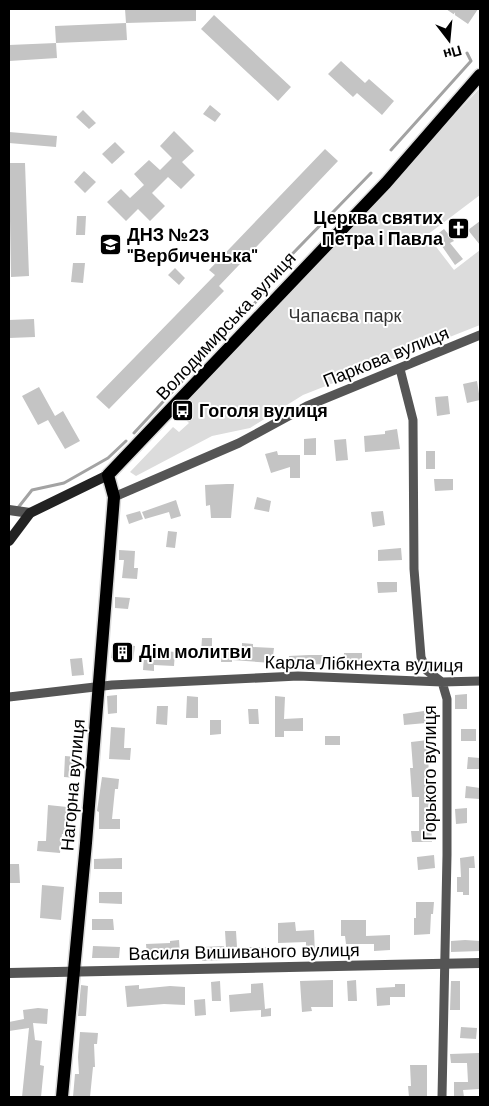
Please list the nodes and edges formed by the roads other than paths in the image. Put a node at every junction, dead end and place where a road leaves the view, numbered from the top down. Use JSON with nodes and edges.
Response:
{"nodes":[{"id":1,"x":480,"y":75,"type":"edge"},
{"id":2,"x":480,"y":336,"type":"edge"},
{"id":3,"x":400,"y":370,"type":"junction"},
{"id":4,"x":108,"y":476,"type":"junction"},
{"id":5,"x":114,"y":497,"type":"junction"},
{"id":6,"x":9,"y":510,"type":"edge"},
{"id":7,"x":30,"y":513,"type":"junction"},
{"id":8,"x":9,"y":541,"type":"edge"},
{"id":9,"x":480,"y":681,"type":"edge"},
{"id":10,"x":442,"y":682,"type":"junction"},
{"id":11,"x":99,"y":686,"type":"junction"},
{"id":12,"x":9,"y":697,"type":"edge"},
{"id":13,"x":480,"y":963,"type":"edge"},
{"id":14,"x":443,"y":964,"type":"junction"},
{"id":15,"x":74,"y":972,"type":"junction"},
{"id":16,"x":9,"y":973,"type":"edge"},
{"id":17,"x":62,"y":1097,"type":"edge"},
{"id":18,"x":442,"y":1097,"type":"edge"}],
"edges":[{"from":1,"to":4,"type":"main road","name":"Володимирська вулиця"},
{"from":2,"to":3,"type":"street","name":"Паркова вулиця"},
{"from":3,"to":5,"type":"street","name":"Паркова вулиця"},
{"from":3,"to":10,"type":"street","name":"Горького вулиця"},
{"from":4,"to":5,"type":"main road","name":"Нагорна вулиця"},
{"from":4,"to":7,"type":"main road","name":"Володимирська вулиця"},
{"from":5,"to":11,"type":"main road","name":"Нагорна вулиця"},
{"from":6,"to":7,"type":"street"},
{"from":7,"to":8,"type":"main road"},
{"from":9,"to":10,"type":"street","name":"Карла Лібкнехта вулиця"},
{"from":10,"to":11,"type":"street","name":"Карла Лібкнехта вулиця"},
{"from":10,"to":14,"type":"street","name":"Горького вулиця"},
{"from":11,"to":12,"type":"street","name":"Карла Лібкнехта вулиця"},
{"from":11,"to":15,"type":"main road","name":"Нагорна вулиця"},
{"from":13,"to":14,"type":"street","name":"Василя Вишиваного вулиця"},
{"from":14,"to":15,"type":"street","name":"Василя Вишиваного вулиця"},
{"from":14,"to":18,"type":"street","name":"Горького вулиця"},
{"from":15,"to":16,"type":"street","name":"Василя Вишиваного вулиця"},
{"from":15,"to":17,"type":"main road","name":"Нагорна вулиця"}]}
